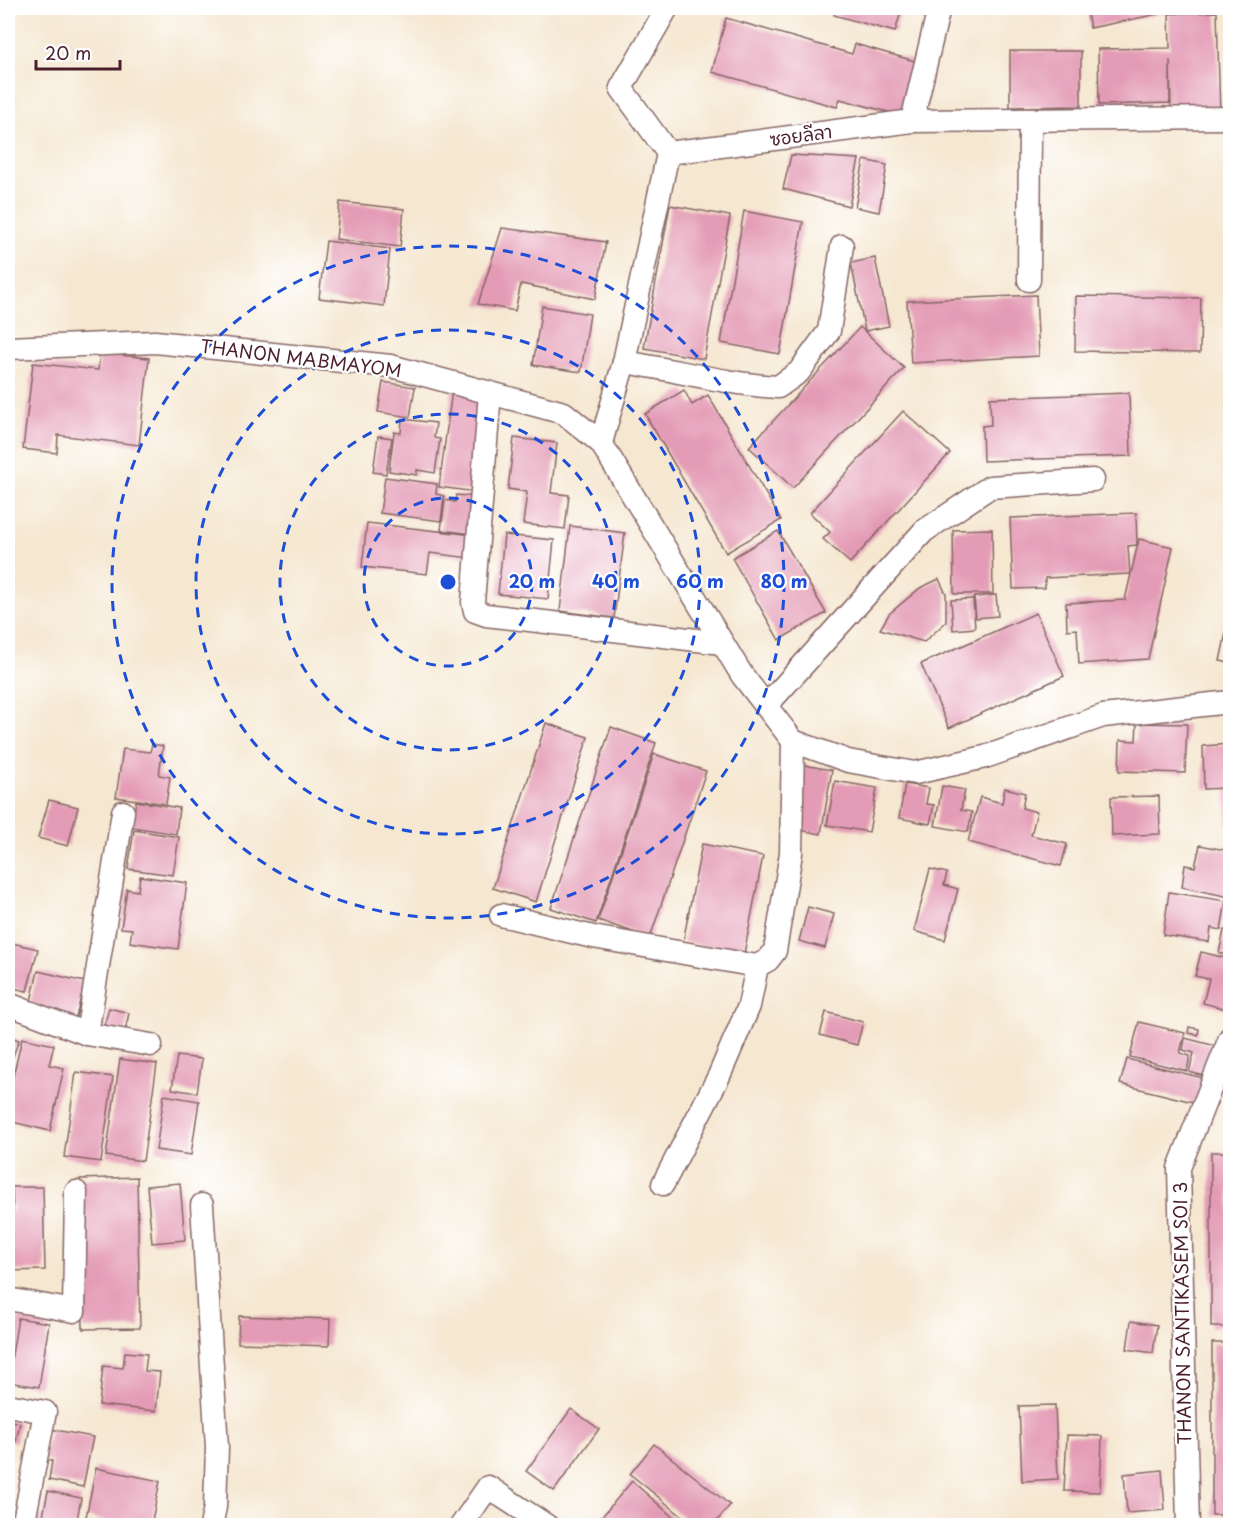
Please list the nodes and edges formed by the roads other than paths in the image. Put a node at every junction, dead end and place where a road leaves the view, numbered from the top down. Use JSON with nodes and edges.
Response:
{"nodes":[{"id":1,"x":667,"y":8,"type":"edge"},
{"id":2,"x":939,"y":8,"type":"edge"},
{"id":3,"x":1230,"y":118,"type":"edge"},
{"id":4,"x":912,"y":121,"type":"junction"},
{"id":5,"x":1030,"y":121,"type":"junction"},
{"id":6,"x":668,"y":153,"type":"junction"},
{"id":7,"x":842,"y":246,"type":"dead end"},
{"id":8,"x":1029,"y":280,"type":"dead end"},
{"id":9,"x":8,"y":348,"type":"edge"},
{"id":10,"x":624,"y":362,"type":"junction"},
{"id":11,"x":490,"y":393,"type":"junction"},
{"id":12,"x":601,"y":443,"type":"junction"},
{"id":13,"x":1093,"y":480,"type":"dead end"},
{"id":14,"x":722,"y":643,"type":"junction"},
{"id":15,"x":1230,"y":702,"type":"edge"},
{"id":16,"x":766,"y":706,"type":"junction"},
{"id":17,"x":793,"y":741,"type":"junction"},
{"id":18,"x":123,"y":812,"type":"dead end"},
{"id":19,"x":501,"y":915,"type":"dead end"},
{"id":20,"x":757,"y":966,"type":"junction"},
{"id":21,"x":8,"y":1004,"type":"edge"},
{"id":22,"x":87,"y":1034,"type":"junction"},
{"id":23,"x":1230,"y":1038,"type":"edge"},
{"id":24,"x":151,"y":1045,"type":"dead end"},
{"id":25,"x":663,"y":1184,"type":"dead end"},
{"id":26,"x":76,"y":1192,"type":"dead end"},
{"id":27,"x":202,"y":1205,"type":"dead end"},
{"id":28,"x":9,"y":1304,"type":"edge"},
{"id":29,"x":8,"y":1405,"type":"edge"},
{"id":30,"x":22,"y":1526,"type":"edge"},
{"id":31,"x":211,"y":1526,"type":"edge"},
{"id":32,"x":461,"y":1526,"type":"edge"},
{"id":33,"x":547,"y":1526,"type":"edge"},
{"id":34,"x":1188,"y":1526,"type":"edge"}],
"edges":[{"from":1,"to":6,"type":"street"},
{"from":2,"to":4,"type":"street"},
{"from":3,"to":5,"type":"street","name":"ซอยลีลา"},
{"from":4,"to":5,"type":"street","name":"ซอยลีลา"},
{"from":4,"to":6,"type":"street","name":"ซอยลีลา"},
{"from":5,"to":8,"type":"street"},
{"from":6,"to":10,"type":"street"},
{"from":7,"to":10,"type":"street"},
{"from":9,"to":11,"type":"street","name":"THANON MABMAYOM"},
{"from":10,"to":12,"type":"street"},
{"from":11,"to":12,"type":"street","name":"THANON MABMAYOM"},
{"from":11,"to":14,"type":"street"},
{"from":12,"to":14,"type":"street","name":"THANON MABMAYOM"},
{"from":13,"to":16,"type":"street"},
{"from":14,"to":16,"type":"street","name":"THANON MABMAYOM"},
{"from":15,"to":17,"type":"street"},
{"from":16,"to":17,"type":"street","name":"THANON MABMAYOM"},
{"from":17,"to":20,"type":"street"},
{"from":18,"to":22,"type":"street"},
{"from":19,"to":20,"type":"street"},
{"from":20,"to":25,"type":"street"},
{"from":21,"to":22,"type":"street"},
{"from":22,"to":24,"type":"street"},
{"from":23,"to":34,"type":"street","name":"THANON SANTIKASEM SOI 3"},
{"from":26,"to":28,"type":"street"},
{"from":27,"to":31,"type":"street"},
{"from":29,"to":30,"type":"street"},
{"from":32,"to":33,"type":"street"}]}
